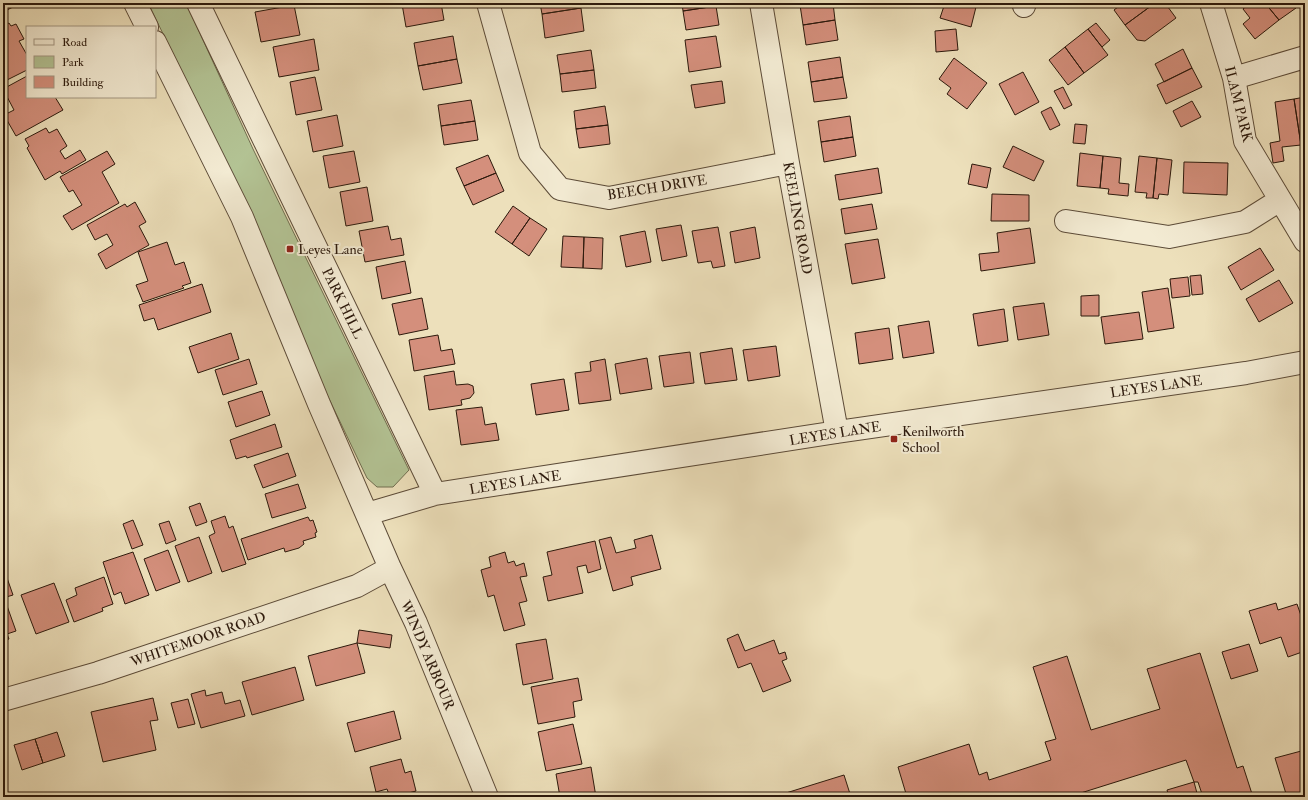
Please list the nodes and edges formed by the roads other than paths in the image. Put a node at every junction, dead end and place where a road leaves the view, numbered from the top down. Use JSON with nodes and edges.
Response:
{"nodes":[{"id":1,"x":135,"y":3,"type":"edge"},
{"id":2,"x":198,"y":3,"type":"edge"},
{"id":3,"x":488,"y":3,"type":"edge"},
{"id":4,"x":761,"y":3,"type":"edge"},
{"id":5,"x":1211,"y":3,"type":"edge"},
{"id":6,"x":146,"y":26,"type":"edge"},
{"id":7,"x":156,"y":44,"type":"edge"},
{"id":8,"x":1305,"y":57,"type":"edge"},
{"id":9,"x":1234,"y":78,"type":"junction"},
{"id":10,"x":788,"y":163,"type":"junction"},
{"id":11,"x":1280,"y":200,"type":"junction"},
{"id":12,"x":1066,"y":221,"type":"dead end"},
{"id":13,"x":1305,"y":241,"type":"edge"},
{"id":14,"x":1305,"y":362,"type":"edge"},
{"id":15,"x":837,"y":432,"type":"junction"},
{"id":16,"x":435,"y":494,"type":"junction"},
{"id":17,"x":367,"y":514,"type":"junction"},
{"id":18,"x":390,"y":568,"type":"junction"},
{"id":19,"x":3,"y":700,"type":"edge"},
{"id":20,"x":487,"y":797,"type":"edge"}],
"edges":[{"from":1,"to":6,"type":"street"},
{"from":2,"to":16,"type":"street","name":"PARK HILL"},
{"from":3,"to":10,"type":"street","name":"BEECH DRIVE"},
{"from":4,"to":10,"type":"street","name":"KEELING ROAD"},
{"from":5,"to":9,"type":"street","name":"ILAM PARK"},
{"from":7,"to":17,"type":"street"},
{"from":8,"to":9,"type":"street"},
{"from":9,"to":11,"type":"street","name":"ILAM PARK"},
{"from":10,"to":15,"type":"street","name":"KEELING ROAD"},
{"from":11,"to":12,"type":"street"},
{"from":11,"to":13,"type":"street","name":"ILAM PARK"},
{"from":14,"to":15,"type":"street","name":"LEYES LANE"},
{"from":15,"to":16,"type":"street","name":"LEYES LANE"},
{"from":16,"to":17,"type":"street","name":"LEYES LANE"},
{"from":17,"to":18,"type":"street","name":"WINDY ARBOUR"},
{"from":18,"to":19,"type":"street","name":"WHITEMOOR ROAD"},
{"from":18,"to":20,"type":"street","name":"WINDY ARBOUR"}]}
